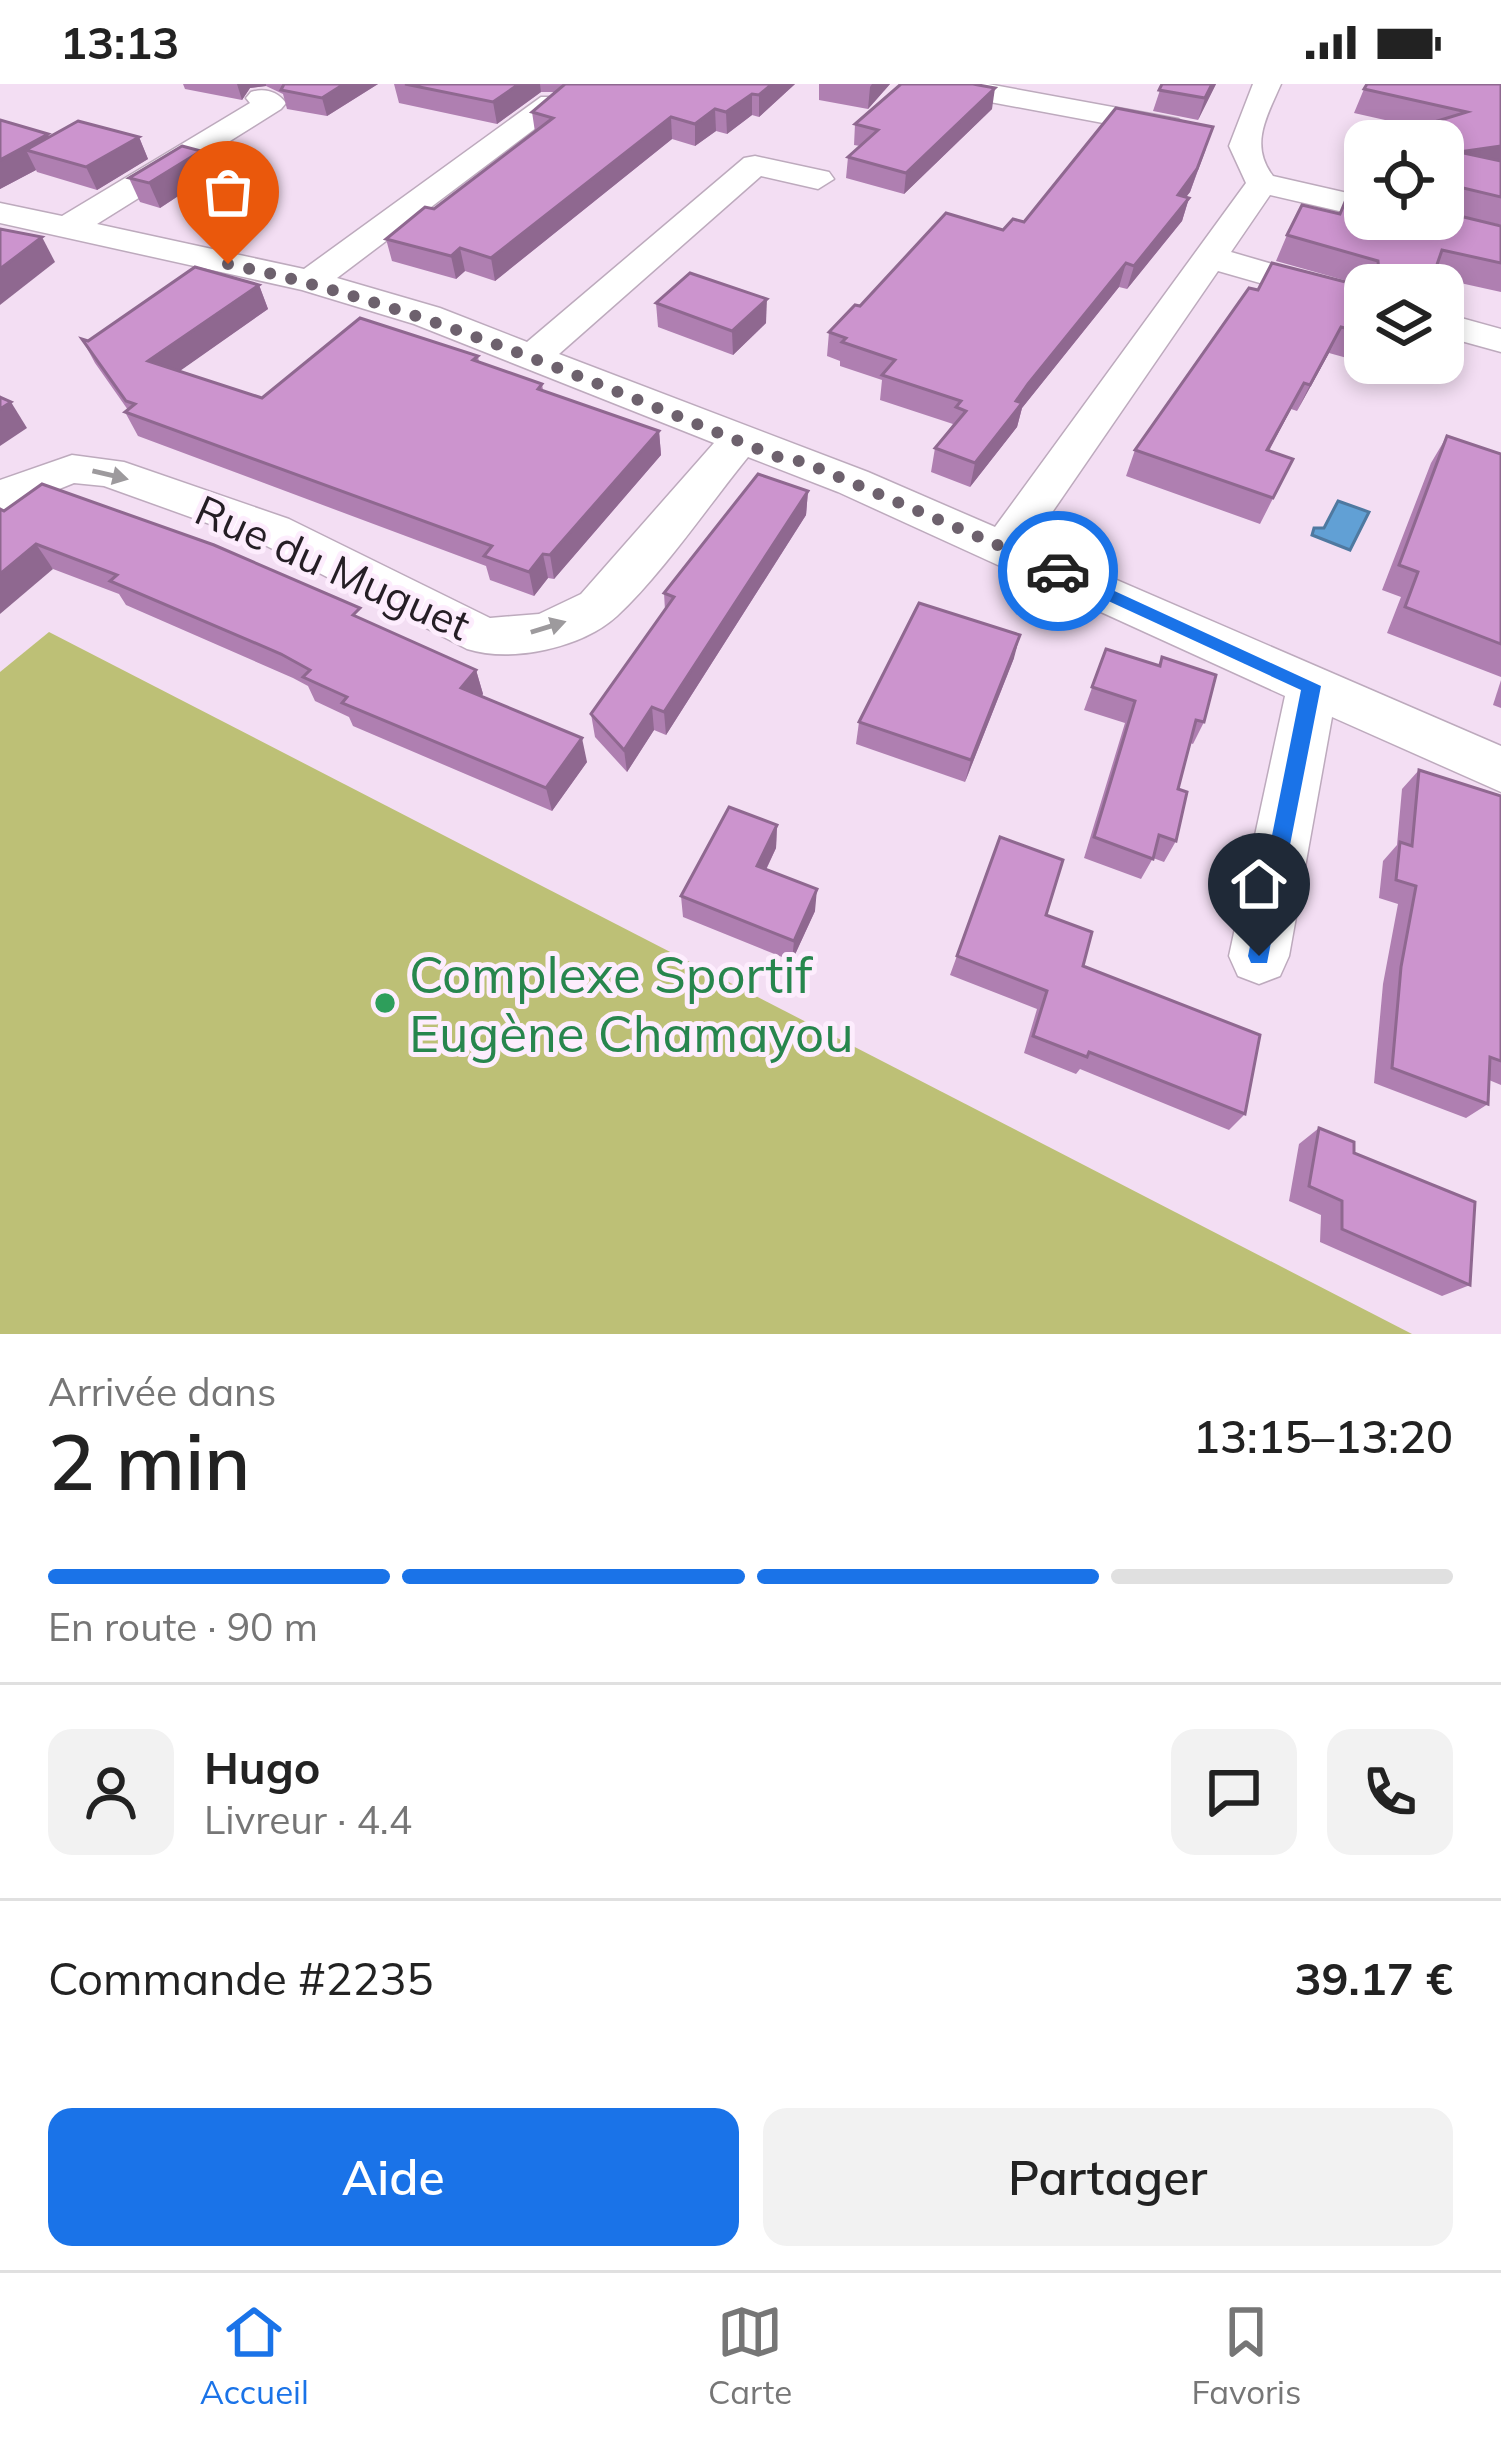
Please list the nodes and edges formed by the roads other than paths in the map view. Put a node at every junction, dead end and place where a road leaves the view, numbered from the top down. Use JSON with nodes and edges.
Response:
{"nodes":[{"id":1,"x":942,"y":84,"type":"edge"},
{"id":2,"x":1267,"y":84,"type":"edge"},
{"id":3,"x":261,"y":98,"type":"dead end"},
{"id":4,"x":551,"y":103,"type":"edge"},
{"id":5,"x":1242,"y":142,"type":"junction"},
{"id":6,"x":722,"y":169,"type":"dead end"},
{"id":7,"x":818,"y":179,"type":"dead end"},
{"id":8,"x":1262,"y":183,"type":"junction"},
{"id":9,"x":1344,"y":202,"type":"edge"},
{"id":10,"x":700,"y":212,"type":"junction"},
{"id":11,"x":5,"y":219,"type":"edge"},
{"id":12,"x":65,"y":229,"type":"junction"},
{"id":13,"x":1212,"y":258,"type":"junction"},
{"id":14,"x":310,"y":281,"type":"junction"},
{"id":15,"x":1344,"y":296,"type":"edge"},
{"id":16,"x":1464,"y":330,"type":"edge"},
{"id":17,"x":1501,"y":340,"type":"edge"},
{"id":18,"x":532,"y":358,"type":"junction"},
{"id":19,"x":739,"y":441,"type":"junction"},
{"id":20,"x":0,"y":498,"type":"edge"},
{"id":21,"x":1005,"y":547,"type":"junction"},
{"id":22,"x":1312,"y":686,"type":"junction"},
{"id":23,"x":1501,"y":770,"type":"edge"},
{"id":24,"x":1259,"y":956,"type":"dead end"}],
"edges":[{"from":1,"to":5,"type":"street"},
{"from":2,"to":5,"type":"street"},
{"from":3,"to":12,"type":"street"},
{"from":4,"to":14,"type":"street"},
{"from":5,"to":8,"type":"street"},
{"from":6,"to":10,"type":"street"},
{"from":7,"to":10,"type":"street"},
{"from":8,"to":9,"type":"street"},
{"from":8,"to":13,"type":"street"},
{"from":10,"to":18,"type":"street"},
{"from":11,"to":12,"type":"street"},
{"from":12,"to":14,"type":"street"},
{"from":13,"to":15,"type":"street"},
{"from":13,"to":21,"type":"street"},
{"from":14,"to":18,"type":"street"},
{"from":16,"to":17,"type":"street"},
{"from":18,"to":19,"type":"street"},
{"from":20,"to":19,"type":"street","name":"Rue du Muguet","one_way":true},
{"from":19,"to":21,"type":"street"},
{"from":21,"to":22,"type":"street"},
{"from":22,"to":23,"type":"street"},
{"from":22,"to":24,"type":"street"}]}
